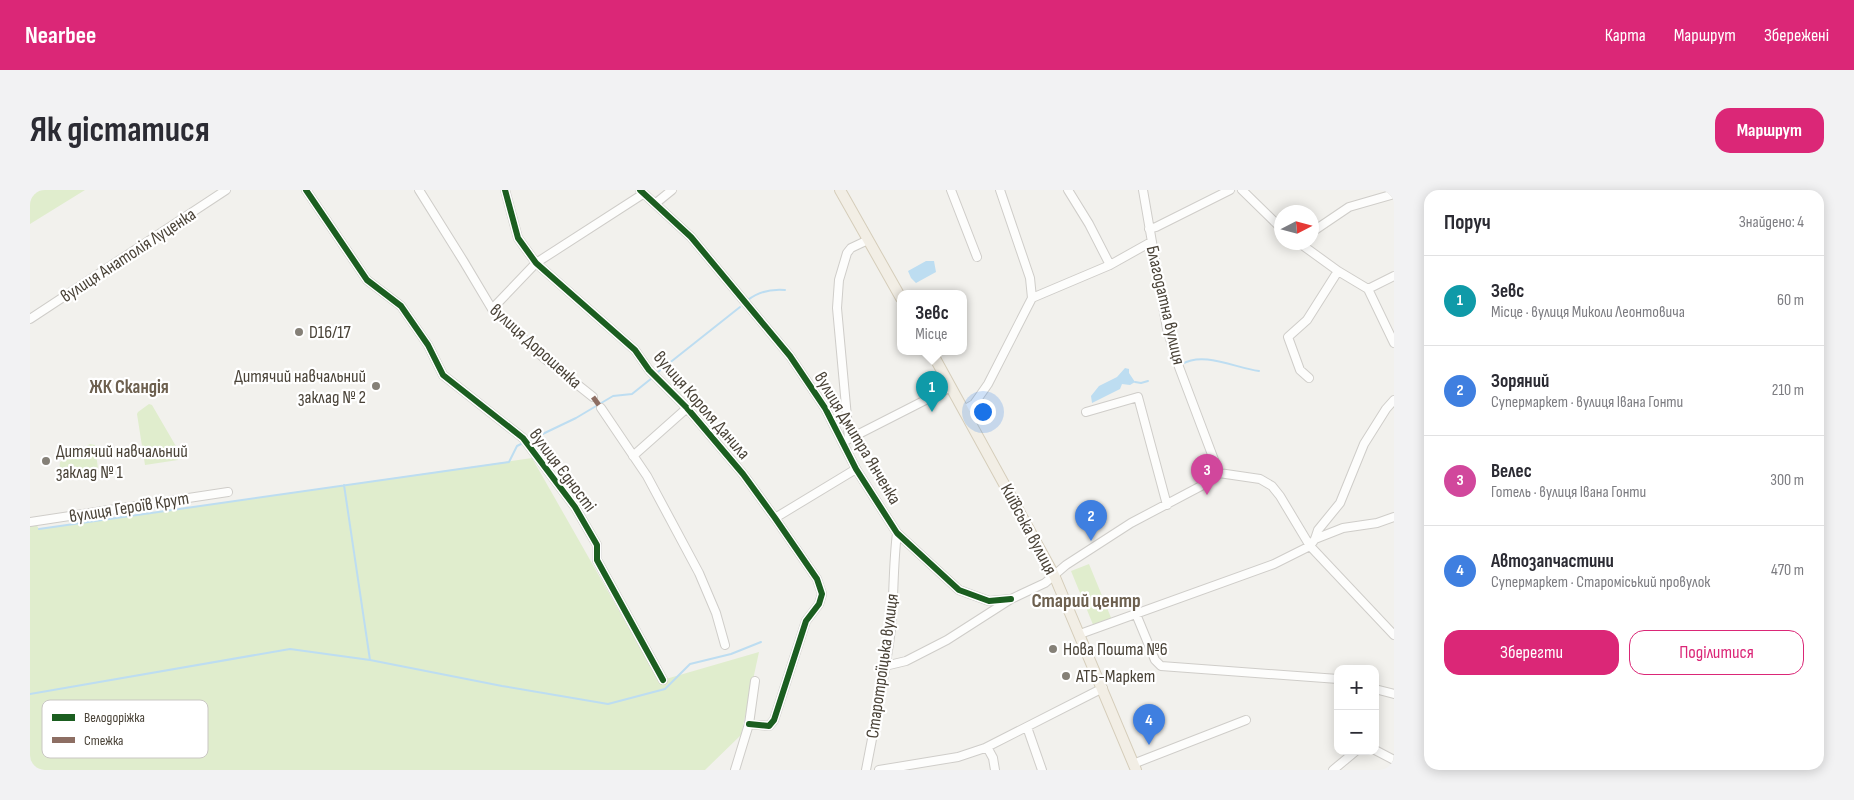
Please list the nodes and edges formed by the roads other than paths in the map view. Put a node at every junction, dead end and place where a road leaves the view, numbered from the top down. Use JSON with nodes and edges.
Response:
{"nodes":[{"id":1,"x":226,"y":190,"type":"edge"},
{"id":2,"x":306,"y":190,"type":"edge"},
{"id":3,"x":419,"y":190,"type":"edge"},
{"id":4,"x":505,"y":190,"type":"edge"},
{"id":5,"x":672,"y":190,"type":"edge"},
{"id":6,"x":840,"y":190,"type":"edge"},
{"id":7,"x":952,"y":190,"type":"edge"},
{"id":8,"x":1000,"y":190,"type":"edge"},
{"id":9,"x":1068,"y":190,"type":"edge"},
{"id":10,"x":1143,"y":190,"type":"edge"},
{"id":11,"x":1230,"y":190,"type":"edge"},
{"id":12,"x":1242,"y":190,"type":"edge"},
{"id":13,"x":642,"y":192,"type":"edge"},
{"id":14,"x":1394,"y":194,"type":"edge"},
{"id":15,"x":656,"y":204,"type":"junction"},
{"id":16,"x":1274,"y":221,"type":"edge"},
{"id":17,"x":1319,"y":227,"type":"edge"},
{"id":18,"x":1149,"y":229,"type":"junction"},
{"id":19,"x":868,"y":240,"type":"junction"},
{"id":20,"x":1151,"y":242,"type":"junction"},
{"id":21,"x":1309,"y":250,"type":"edge"},
{"id":22,"x":977,"y":257,"type":"dead end"},
{"id":23,"x":536,"y":263,"type":"junction"},
{"id":24,"x":1110,"y":265,"type":"junction"},
{"id":25,"x":1338,"y":271,"type":"junction"},
{"id":26,"x":1394,"y":276,"type":"edge"},
{"id":27,"x":1368,"y":290,"type":"junction"},
{"id":28,"x":897,"y":291,"type":"edge"},
{"id":29,"x":1032,"y":298,"type":"junction"},
{"id":30,"x":492,"y":309,"type":"junction"},
{"id":31,"x":30,"y":319,"type":"edge"},
{"id":32,"x":1394,"y":342,"type":"edge"},
{"id":33,"x":933,"y":355,"type":"edge"},
{"id":34,"x":1309,"y":378,"type":"dead end"},
{"id":35,"x":951,"y":387,"type":"junction"},
{"id":36,"x":593,"y":397,"type":"dead end"},
{"id":37,"x":1394,"y":400,"type":"edge"},
{"id":38,"x":600,"y":408,"type":"dead end"},
{"id":39,"x":687,"y":408,"type":"junction"},
{"id":40,"x":964,"y":410,"type":"junction"},
{"id":41,"x":1086,"y":412,"type":"dead end"},
{"id":42,"x":846,"y":441,"type":"junction"},
{"id":43,"x":633,"y":456,"type":"junction"},
{"id":44,"x":856,"y":469,"type":"junction"},
{"id":45,"x":1219,"y":473,"type":"junction"},
{"id":46,"x":228,"y":492,"type":"dead end"},
{"id":47,"x":1167,"y":505,"type":"junction"},
{"id":48,"x":775,"y":518,"type":"junction"},
{"id":49,"x":1393,"y":520,"type":"edge"},
{"id":50,"x":30,"y":522,"type":"edge"},
{"id":51,"x":898,"y":532,"type":"junction"},
{"id":52,"x":1312,"y":543,"type":"junction"},
{"id":53,"x":1054,"y":575,"type":"junction"},
{"id":54,"x":978,"y":598,"type":"junction"},
{"id":55,"x":1010,"y":599,"type":"junction"},
{"id":56,"x":1136,"y":614,"type":"junction"},
{"id":57,"x":984,"y":617,"type":"junction"},
{"id":58,"x":1080,"y":634,"type":"junction"},
{"id":59,"x":1394,"y":635,"type":"edge"},
{"id":60,"x":726,"y":644,"type":"dead end"},
{"id":61,"x":885,"y":666,"type":"junction"},
{"id":62,"x":1334,"y":679,"type":"edge"},
{"id":63,"x":663,"y":680,"type":"dead end"},
{"id":64,"x":755,"y":681,"type":"dead end"},
{"id":65,"x":1103,"y":688,"type":"junction"},
{"id":66,"x":1379,"y":690,"type":"edge"},
{"id":67,"x":1394,"y":694,"type":"edge"},
{"id":68,"x":1246,"y":720,"type":"dead end"},
{"id":69,"x":749,"y":724,"type":"junction"},
{"id":70,"x":1027,"y":727,"type":"junction"},
{"id":71,"x":988,"y":747,"type":"junction"},
{"id":72,"x":1379,"y":752,"type":"edge"},
{"id":73,"x":1351,"y":755,"type":"edge"},
{"id":74,"x":1394,"y":760,"type":"edge"},
{"id":75,"x":1135,"y":767,"type":"edge"},
{"id":76,"x":738,"y":770,"type":"edge"},
{"id":77,"x":866,"y":770,"type":"edge"},
{"id":78,"x":879,"y":770,"type":"edge"},
{"id":79,"x":995,"y":770,"type":"edge"},
{"id":80,"x":1042,"y":770,"type":"edge"},
{"id":81,"x":1333,"y":770,"type":"edge"}],
"edges":[{"from":1,"to":31,"type":"street","name":"вулиця Анатолія Луценка"},
{"from":2,"to":63,"type":"street","name":"вулиця Єдності"},
{"from":3,"to":30,"type":"street","name":"вулиця Дорошенка"},
{"from":4,"to":23,"type":"street","name":"вулиця Короля Данила"},
{"from":5,"to":15,"type":"street"},
{"from":6,"to":19,"type":"main road"},
{"from":7,"to":22,"type":"street"},
{"from":8,"to":29,"type":"street"},
{"from":9,"to":24,"type":"street"},
{"from":10,"to":18,"type":"street","name":"Благодатна вулиця"},
{"from":11,"to":18,"type":"street"},
{"from":12,"to":16,"type":"street"},
{"from":13,"to":15,"type":"street","name":"вулиця Дмитра Янченка"},
{"from":13,"to":23,"type":"street"},
{"from":14,"to":17,"type":"street"},
{"from":15,"to":42,"type":"street","name":"вулиця Дмитра Янченка"},
{"from":18,"to":20,"type":"street","name":"Благодатна вулиця"},
{"from":19,"to":28,"type":"main road"},
{"from":19,"to":42,"type":"street"},
{"from":20,"to":24,"type":"street"},
{"from":20,"to":45,"type":"street","name":"Благодатна вулиця"},
{"from":21,"to":25,"type":"street"},
{"from":23,"to":30,"type":"street"},
{"from":23,"to":39,"type":"street","name":"вулиця Короля Данила"},
{"from":24,"to":29,"type":"street"},
{"from":25,"to":27,"type":"street"},
{"from":25,"to":34,"type":"street"},
{"from":26,"to":27,"type":"street"},
{"from":27,"to":32,"type":"street"},
{"from":29,"to":40,"type":"street"},
{"from":30,"to":36,"type":"street","name":"вулиця Дорошенка"},
{"from":33,"to":35,"type":"main road","name":"Київська вулиця"},
{"from":35,"to":40,"type":"main road","name":"Київська вулиця"},
{"from":35,"to":42,"type":"street"},
{"from":37,"to":52,"type":"street"},
{"from":38,"to":43,"type":"street"},
{"from":39,"to":43,"type":"street"},
{"from":39,"to":48,"type":"street","name":"вулиця Короля Данила"},
{"from":40,"to":53,"type":"main road","name":"Київська вулиця"},
{"from":41,"to":47,"type":"street"},
{"from":42,"to":44,"type":"street","name":"вулиця Дмитра Янченка"},
{"from":43,"to":60,"type":"street"},
{"from":44,"to":48,"type":"street"},
{"from":44,"to":51,"type":"street","name":"вулиця Дмитра Янченка"},
{"from":45,"to":47,"type":"street"},
{"from":45,"to":52,"type":"street"},
{"from":46,"to":50,"type":"street","name":"вулиця Героїв Крут"},
{"from":47,"to":53,"type":"street"},
{"from":48,"to":69,"type":"street","name":"вулиця Короля Данила"},
{"from":49,"to":52,"type":"street"},
{"from":51,"to":54,"type":"street","name":"вулиця Дмитра Янченка"},
{"from":51,"to":61,"type":"street","name":"Старотроїцька вулиця"},
{"from":52,"to":56,"type":"street"},
{"from":52,"to":59,"type":"street"},
{"from":53,"to":55,"type":"street"},
{"from":53,"to":58,"type":"main road","name":"Київська вулиця"},
{"from":54,"to":55,"type":"street","name":"вулиця Дмитра Янченка"},
{"from":54,"to":57,"type":"street"},
{"from":55,"to":57,"type":"street"},
{"from":56,"to":58,"type":"street"},
{"from":56,"to":62,"type":"street"},
{"from":57,"to":61,"type":"street"},
{"from":58,"to":65,"type":"main road","name":"Київська вулиця"},
{"from":61,"to":77,"type":"street","name":"Старотроїцька вулиця"},
{"from":64,"to":69,"type":"street"},
{"from":65,"to":70,"type":"street"},
{"from":65,"to":75,"type":"main road","name":"Київська вулиця"},
{"from":66,"to":67,"type":"street"},
{"from":68,"to":75,"type":"street"},
{"from":69,"to":76,"type":"street"},
{"from":70,"to":71,"type":"street"},
{"from":70,"to":80,"type":"street"},
{"from":71,"to":78,"type":"street"},
{"from":71,"to":79,"type":"street"},
{"from":72,"to":74,"type":"street"},
{"from":73,"to":81,"type":"street"}]}
